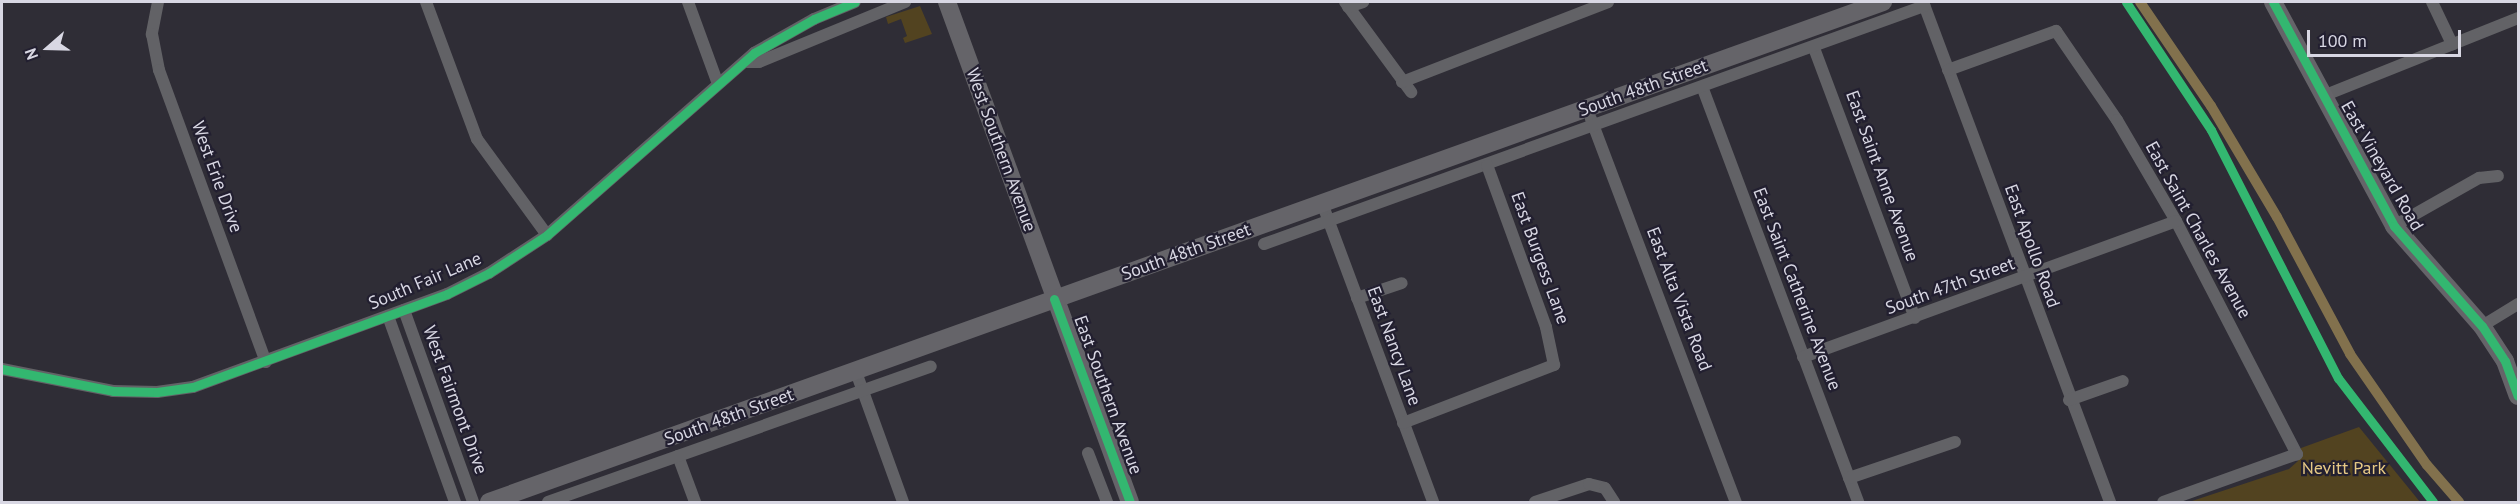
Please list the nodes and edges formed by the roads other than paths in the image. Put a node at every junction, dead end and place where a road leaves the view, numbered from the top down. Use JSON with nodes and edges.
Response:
{"nodes":[{"id":1,"x":158,"y":2,"type":"edge"},
{"id":2,"x":426,"y":2,"type":"edge"},
{"id":3,"x":688,"y":2,"type":"edge"},
{"id":4,"x":855,"y":2,"type":"edge"},
{"id":5,"x":905,"y":2,"type":"edge"},
{"id":6,"x":947,"y":2,"type":"edge"},
{"id":7,"x":1364,"y":2,"type":"edge"},
{"id":8,"x":1608,"y":2,"type":"edge"},
{"id":9,"x":1883,"y":2,"type":"edge"},
{"id":10,"x":2273,"y":2,"type":"edge"},
{"id":11,"x":2432,"y":2,"type":"edge"},
{"id":12,"x":1347,"y":4,"type":"edge"},
{"id":13,"x":1924,"y":4,"type":"edge"},
{"id":14,"x":2518,"y":18,"type":"edge"},
{"id":15,"x":2452,"y":44,"type":"junction"},
{"id":16,"x":1814,"y":48,"type":"junction"},
{"id":17,"x":747,"y":62,"type":"junction"},
{"id":18,"x":1948,"y":70,"type":"junction"},
{"id":19,"x":1402,"y":82,"type":"junction"},
{"id":20,"x":718,"y":84,"type":"junction"},
{"id":21,"x":1703,"y":88,"type":"junction"},
{"id":22,"x":1411,"y":92,"type":"dead end"},
{"id":23,"x":2323,"y":96,"type":"junction"},
{"id":24,"x":1587,"y":108,"type":"junction"},
{"id":25,"x":1594,"y":126,"type":"junction"},
{"id":26,"x":1488,"y":165,"type":"junction"},
{"id":27,"x":2498,"y":176,"type":"dead end"},
{"id":28,"x":1322,"y":203,"type":"junction"},
{"id":29,"x":1329,"y":221,"type":"junction"},
{"id":30,"x":2176,"y":221,"type":"junction"},
{"id":31,"x":2394,"y":226,"type":"junction"},
{"id":32,"x":547,"y":235,"type":"junction"},
{"id":33,"x":1264,"y":244,"type":"dead end"},
{"id":34,"x":2025,"y":278,"type":"junction"},
{"id":35,"x":1402,"y":283,"type":"dead end"},
{"id":36,"x":1357,"y":298,"type":"junction"},
{"id":37,"x":1054,"y":299,"type":"junction"},
{"id":38,"x":2518,"y":304,"type":"edge"},
{"id":39,"x":404,"y":310,"type":"junction"},
{"id":40,"x":388,"y":316,"type":"junction"},
{"id":41,"x":1915,"y":318,"type":"junction"},
{"id":42,"x":2481,"y":326,"type":"junction"},
{"id":43,"x":1803,"y":357,"type":"junction"},
{"id":44,"x":266,"y":363,"type":"junction"},
{"id":45,"x":931,"y":366,"type":"dead end"},
{"id":46,"x":2,"y":369,"type":"edge"},
{"id":47,"x":856,"y":372,"type":"junction"},
{"id":48,"x":2123,"y":381,"type":"dead end"},
{"id":49,"x":862,"y":390,"type":"junction"},
{"id":50,"x":2518,"y":396,"type":"edge"},
{"id":51,"x":2069,"y":400,"type":"junction"},
{"id":52,"x":1403,"y":423,"type":"junction"},
{"id":53,"x":1955,"y":442,"type":"dead end"},
{"id":54,"x":1088,"y":453,"type":"dead end"},
{"id":55,"x":678,"y":456,"type":"junction"},
{"id":56,"x":1849,"y":478,"type":"junction"},
{"id":57,"x":550,"y":481,"type":"junction"},
{"id":58,"x":554,"y":501,"type":"edge"},
{"id":59,"x":455,"y":502,"type":"edge"},
{"id":60,"x":473,"y":502,"type":"edge"},
{"id":61,"x":489,"y":502,"type":"edge"},
{"id":62,"x":695,"y":502,"type":"edge"},
{"id":63,"x":903,"y":502,"type":"edge"},
{"id":64,"x":1107,"y":502,"type":"edge"},
{"id":65,"x":1130,"y":502,"type":"edge"},
{"id":66,"x":1433,"y":502,"type":"edge"},
{"id":67,"x":1535,"y":502,"type":"edge"},
{"id":68,"x":1614,"y":502,"type":"edge"},
{"id":69,"x":1736,"y":502,"type":"edge"},
{"id":70,"x":1857,"y":502,"type":"edge"},
{"id":71,"x":2110,"y":502,"type":"edge"},
{"id":72,"x":2163,"y":502,"type":"edge"}],
"edges":[{"from":1,"to":44,"type":"street","name":"West Erie Drive"},
{"from":2,"to":32,"type":"street"},
{"from":3,"to":20,"type":"street"},
{"from":4,"to":17,"type":"street","name":"South Fair Lane"},
{"from":5,"to":17,"type":"street","name":"South Fair Lane"},
{"from":6,"to":37,"type":"main road","name":"West Southern Avenue"},
{"from":7,"to":12,"type":"street"},
{"from":8,"to":19,"type":"street"},
{"from":9,"to":24,"type":"main road","name":"South 48th Street"},
{"from":10,"to":23,"type":"main road","name":"East Vineyard Road"},
{"from":11,"to":15,"type":"street"},
{"from":12,"to":19,"type":"street"},
{"from":13,"to":16,"type":"street","name":"South 48th Street"},
{"from":13,"to":18,"type":"street","name":"East Apollo Road"},
{"from":14,"to":15,"type":"street"},
{"from":15,"to":23,"type":"street"},
{"from":16,"to":21,"type":"street","name":"South 48th Street"},
{"from":16,"to":41,"type":"street","name":"East Saint Anne Avenue"},
{"from":17,"to":20,"type":"street","name":"South Fair Lane"},
{"from":18,"to":30,"type":"street","name":"East Saint Charles Avenue"},
{"from":18,"to":34,"type":"street","name":"East Apollo Road"},
{"from":19,"to":22,"type":"street"},
{"from":20,"to":32,"type":"street","name":"South Fair Lane"},
{"from":21,"to":25,"type":"street","name":"South 48th Street"},
{"from":21,"to":43,"type":"street","name":"East Saint Catherine Avenue"},
{"from":23,"to":31,"type":"main road","name":"East Vineyard Road"},
{"from":24,"to":25,"type":"street","name":"East Alta Vista Road"},
{"from":24,"to":28,"type":"main road","name":"South 48th Street"},
{"from":25,"to":26,"type":"street","name":"South 48th Street"},
{"from":25,"to":69,"type":"street","name":"East Alta Vista Road"},
{"from":26,"to":29,"type":"street","name":"South 48th Street"},
{"from":26,"to":52,"type":"street","name":"East Burgess Lane"},
{"from":27,"to":31,"type":"street"},
{"from":28,"to":29,"type":"street","name":"East Nancy Lane"},
{"from":28,"to":37,"type":"main road","name":"South 48th Street"},
{"from":29,"to":33,"type":"street","name":"South 48th Street"},
{"from":29,"to":36,"type":"street","name":"East Nancy Lane"},
{"from":30,"to":34,"type":"street","name":"South 47th Street"},
{"from":30,"to":72,"type":"street","name":"East Saint Charles Avenue"},
{"from":31,"to":42,"type":"main road","name":"East Vineyard Road"},
{"from":32,"to":39,"type":"street","name":"South Fair Lane"},
{"from":34,"to":41,"type":"street","name":"South 47th Street"},
{"from":34,"to":51,"type":"street","name":"East Apollo Road"},
{"from":35,"to":36,"type":"street"},
{"from":36,"to":52,"type":"street","name":"East Nancy Lane"},
{"from":37,"to":47,"type":"main road","name":"South 48th Street"},
{"from":37,"to":65,"type":"main road","name":"East Southern Avenue"},
{"from":38,"to":42,"type":"street"},
{"from":39,"to":40,"type":"street","name":"South Fair Lane"},
{"from":39,"to":60,"type":"street","name":"West Fairmont Drive"},
{"from":40,"to":44,"type":"street","name":"South Fair Lane"},
{"from":40,"to":59,"type":"street","name":"West Fairmont Drive"},
{"from":41,"to":43,"type":"street","name":"South 47th Street"},
{"from":42,"to":50,"type":"main road","name":"East Vineyard Road"},
{"from":43,"to":56,"type":"street","name":"East Saint Catherine Avenue"},
{"from":44,"to":46,"type":"street","name":"South Fair Lane"},
{"from":45,"to":49,"type":"street","name":"South 48th Street"},
{"from":47,"to":49,"type":"street"},
{"from":47,"to":57,"type":"main road","name":"South 48th Street"},
{"from":48,"to":51,"type":"street"},
{"from":49,"to":55,"type":"street","name":"South 48th Street"},
{"from":49,"to":63,"type":"street"},
{"from":51,"to":71,"type":"street","name":"East Apollo Road"},
{"from":52,"to":66,"type":"street","name":"East Nancy Lane"},
{"from":53,"to":56,"type":"street"},
{"from":54,"to":64,"type":"street"},
{"from":55,"to":58,"type":"street","name":"South 48th Street"},
{"from":55,"to":62,"type":"street"},
{"from":56,"to":70,"type":"street","name":"East Saint Catherine Avenue"},
{"from":57,"to":58,"type":"street"},
{"from":57,"to":61,"type":"main road","name":"South 48th Street"},
{"from":67,"to":68,"type":"street"}]}
